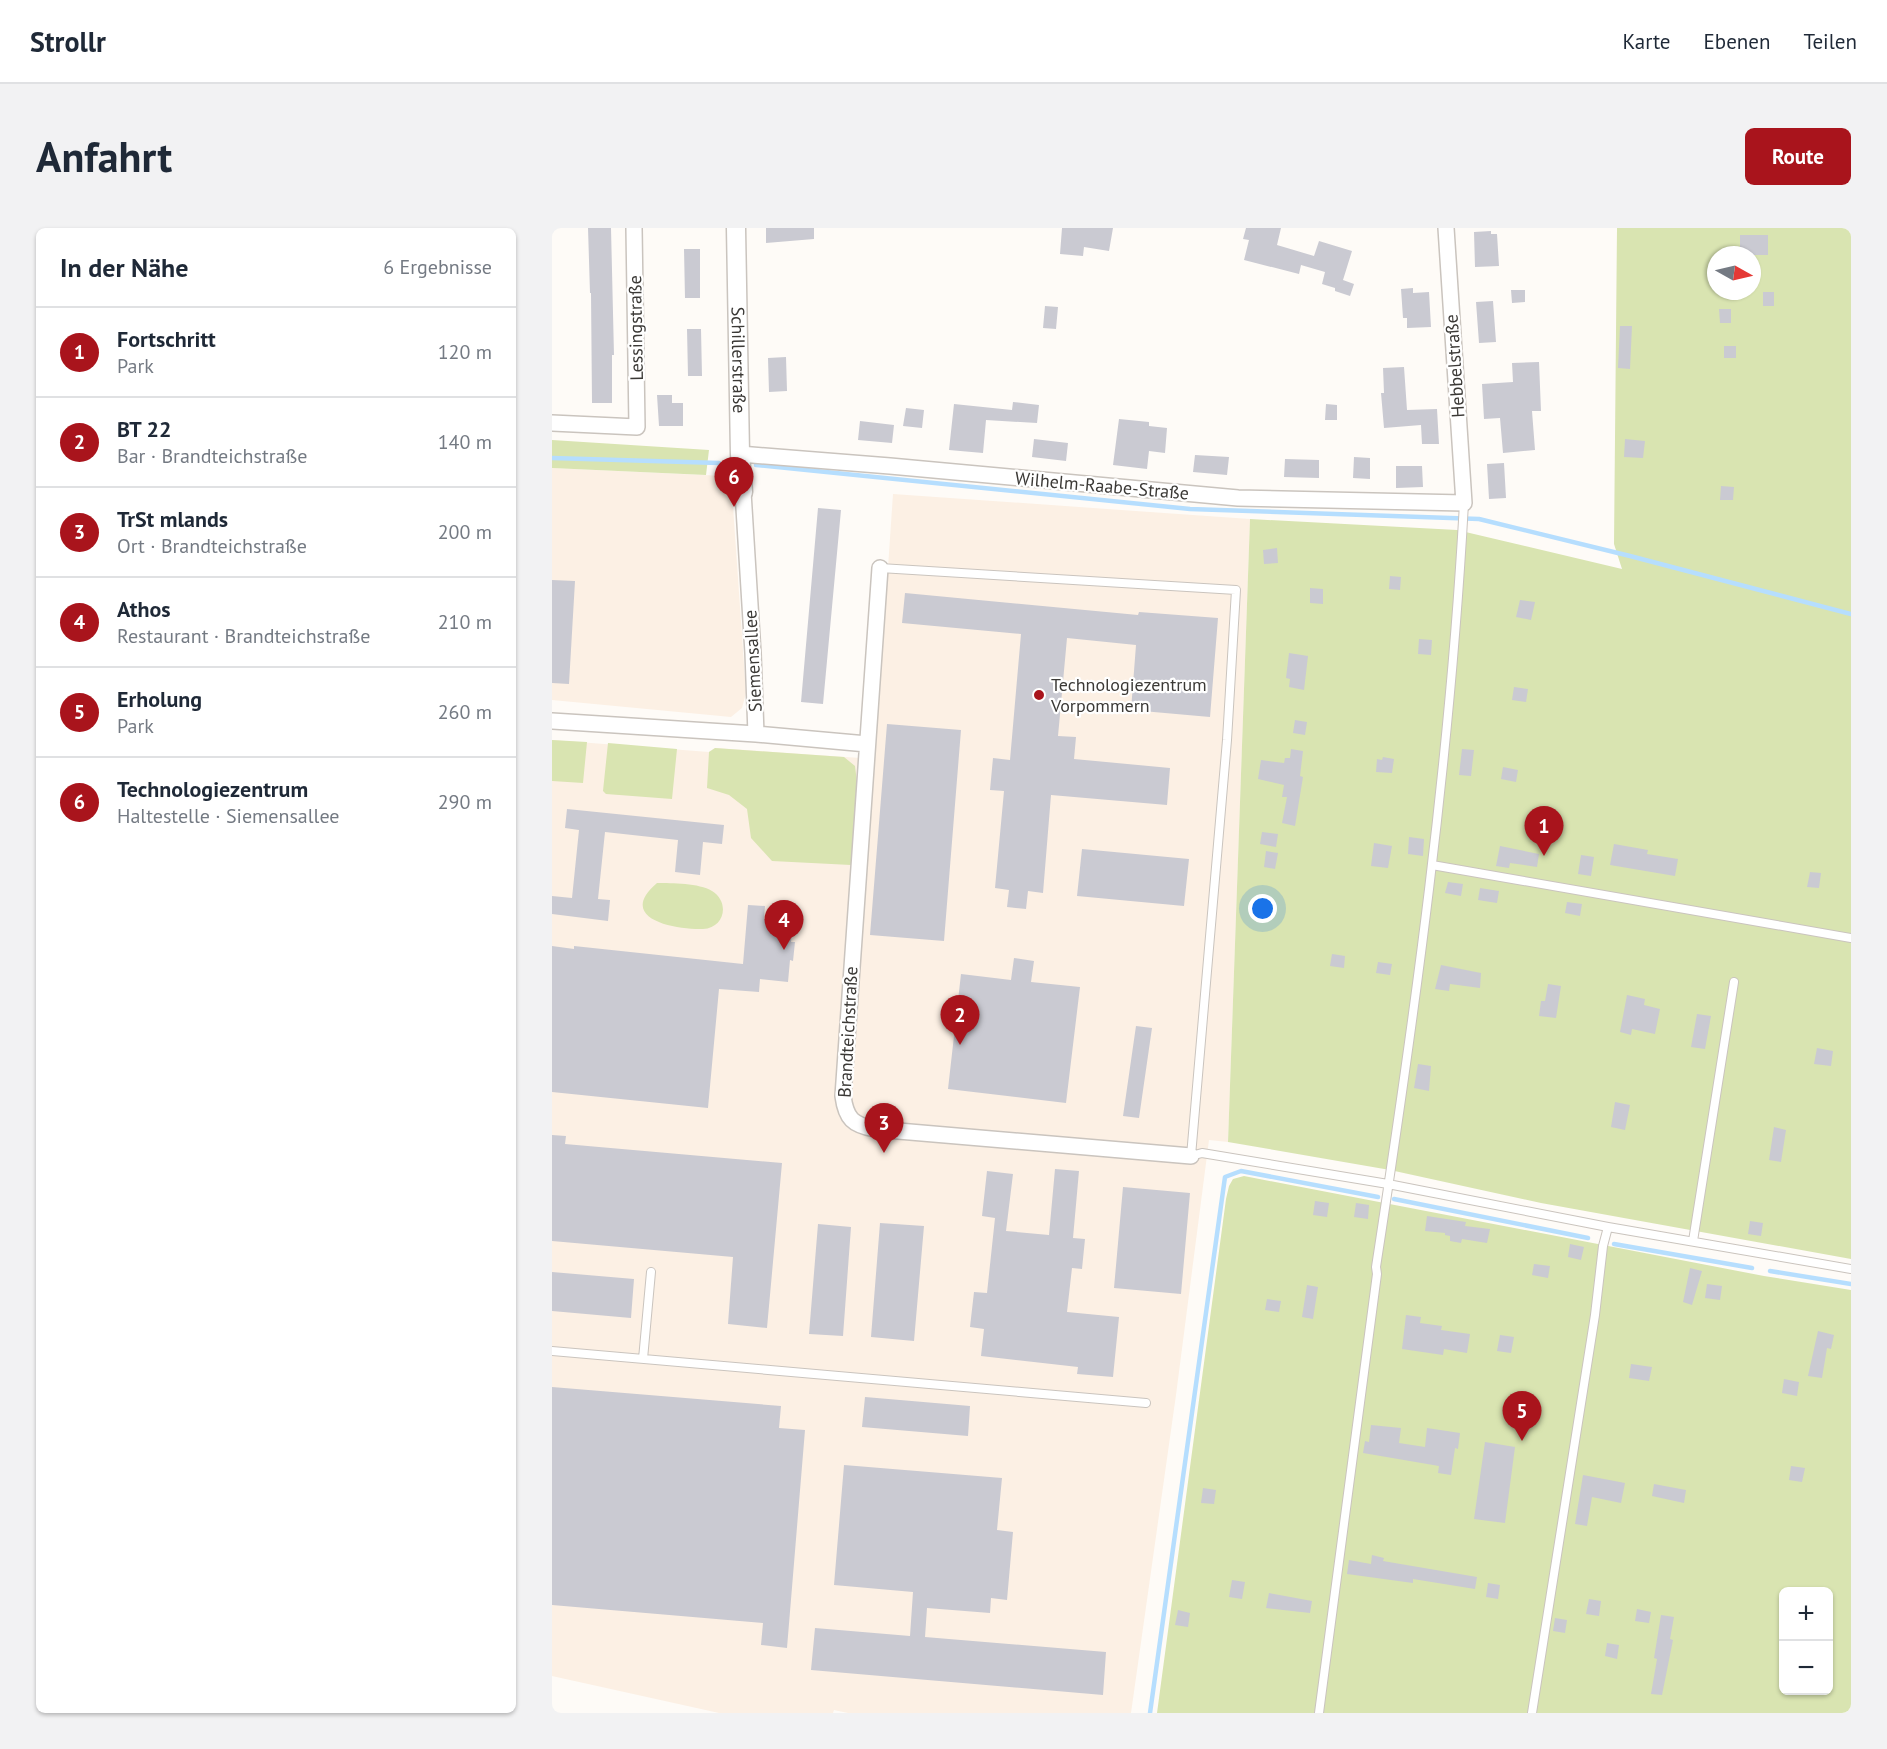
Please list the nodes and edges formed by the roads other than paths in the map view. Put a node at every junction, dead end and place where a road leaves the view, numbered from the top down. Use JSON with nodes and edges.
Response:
{"nodes":[{"id":1,"x":634,"y":228,"type":"edge"},
{"id":2,"x":736,"y":228,"type":"edge"},
{"id":3,"x":1446,"y":228,"type":"edge"},
{"id":4,"x":552,"y":423,"type":"edge"},
{"id":5,"x":740,"y":454,"type":"junction"},
{"id":6,"x":743,"y":492,"type":"joint"},
{"id":7,"x":1463,"y":516,"type":"junction"},
{"id":8,"x":880,"y":568,"type":"joint"},
{"id":9,"x":552,"y":721,"type":"edge"},
{"id":10,"x":756,"y":734,"type":"junction"},
{"id":11,"x":867,"y":744,"type":"junction"},
{"id":12,"x":1432,"y":865,"type":"junction"},
{"id":13,"x":1851,"y":938,"type":"edge"},
{"id":14,"x":1734,"y":982,"type":"dead end"},
{"id":15,"x":1191,"y":1156,"type":"junction"},
{"id":16,"x":1388,"y":1184,"type":"junction"},
{"id":17,"x":1608,"y":1227,"type":"junction"},
{"id":18,"x":1693,"y":1242,"type":"junction"},
{"id":19,"x":1851,"y":1269,"type":"edge"},
{"id":20,"x":651,"y":1272,"type":"dead end"},
{"id":21,"x":552,"y":1351,"type":"edge"},
{"id":22,"x":643,"y":1359,"type":"junction"},
{"id":23,"x":1146,"y":1403,"type":"dead end"},
{"id":24,"x":1319,"y":1713,"type":"edge"},
{"id":25,"x":1532,"y":1713,"type":"edge"}],
"edges":[{"from":1,"to":4,"type":"street","name":"Lessingstraße"},
{"from":2,"to":5,"type":"street","name":"Schillerstraße"},
{"from":3,"to":7,"type":"street","name":"Hebbelstraße"},
{"from":5,"to":6,"type":"street","name":"Schillerstraße"},
{"from":5,"to":7,"type":"street","name":"Wilhelm-Raabe-Straße"},
{"from":6,"to":10,"type":"street","name":"Siemensallee"},
{"from":7,"to":12,"type":"lane"},
{"from":8,"to":11,"type":"street","name":"Brandteichstraße"},
{"from":8,"to":15,"type":"lane"},
{"from":9,"to":10,"type":"street","name":"Siemensallee"},
{"from":10,"to":11,"type":"street"},
{"from":11,"to":15,"type":"street","name":"Brandteichstraße"},
{"from":12,"to":13,"type":"lane"},
{"from":12,"to":16,"type":"lane"},
{"from":14,"to":18,"type":"lane"},
{"from":15,"to":16,"type":"lane"},
{"from":16,"to":17,"type":"lane"},
{"from":16,"to":24,"type":"lane"},
{"from":17,"to":18,"type":"lane"},
{"from":17,"to":25,"type":"lane"},
{"from":18,"to":19,"type":"lane"},
{"from":20,"to":22,"type":"lane"},
{"from":21,"to":22,"type":"lane"},
{"from":22,"to":23,"type":"lane"}]}
